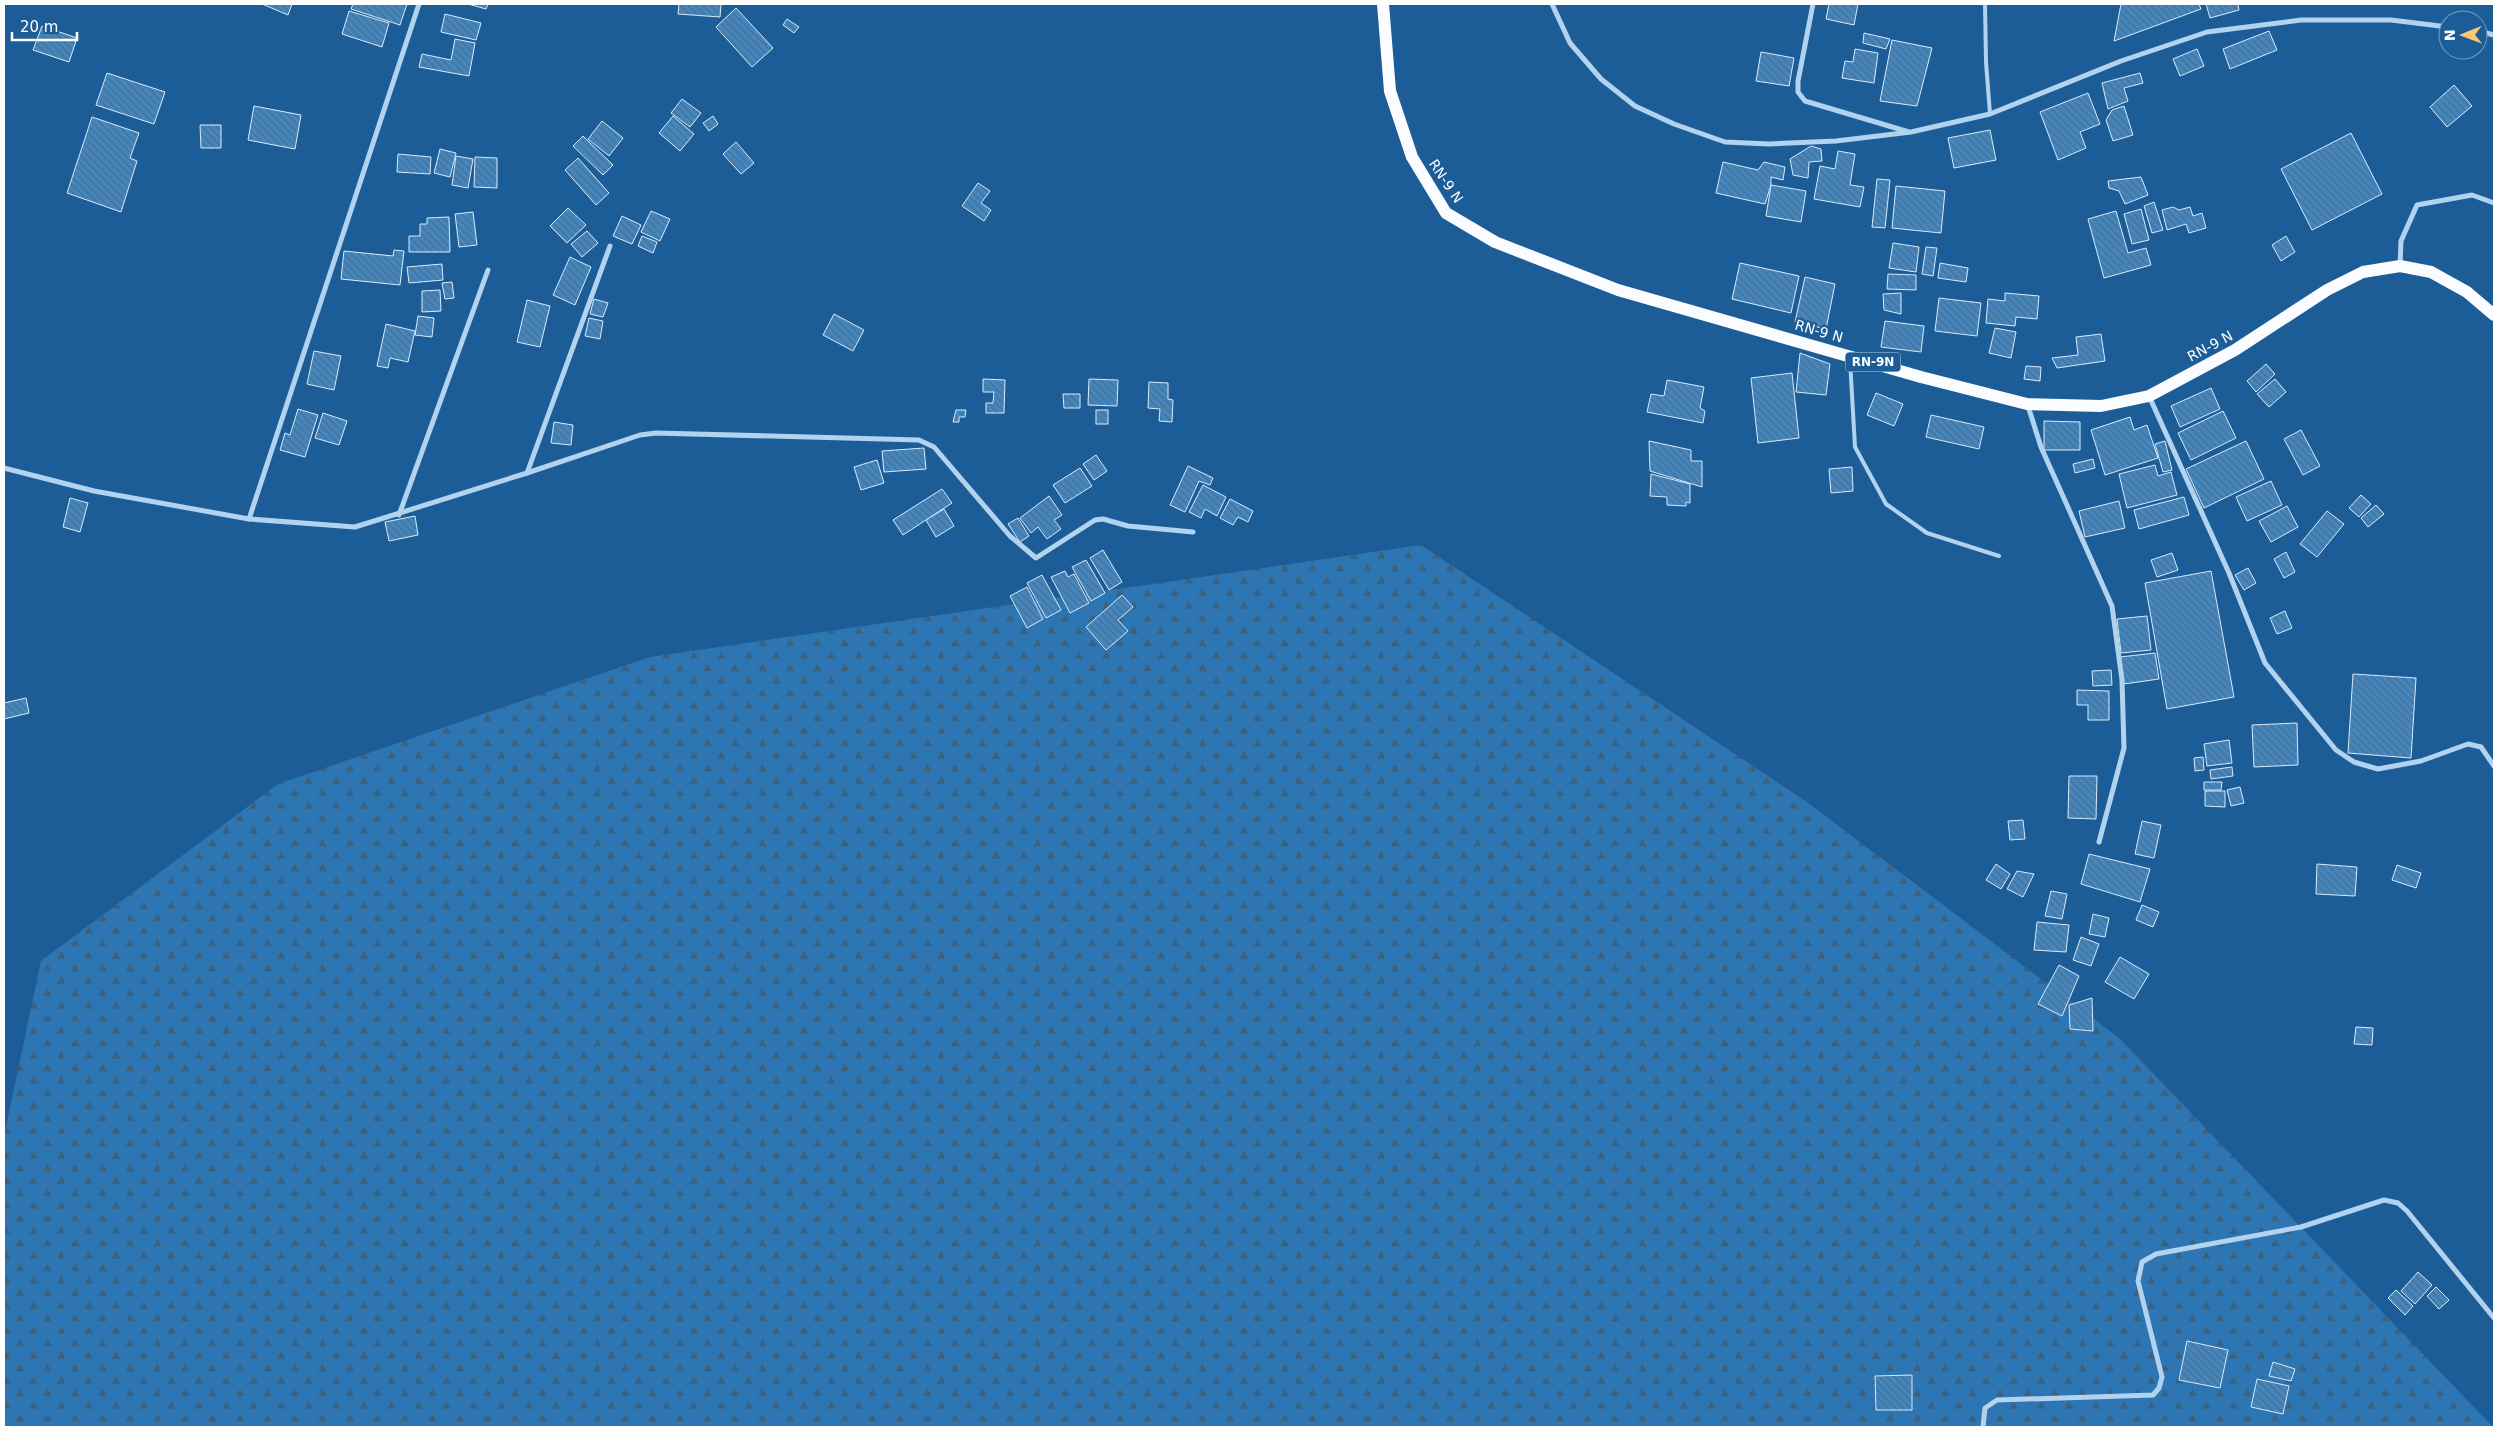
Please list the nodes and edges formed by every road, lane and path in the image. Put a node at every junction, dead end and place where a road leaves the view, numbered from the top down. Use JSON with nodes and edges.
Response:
{"nodes":[{"id":1,"x":419,"y":4,"type":"edge"},
{"id":2,"x":1383,"y":4,"type":"edge"},
{"id":3,"x":1552,"y":4,"type":"edge"},
{"id":4,"x":1813,"y":4,"type":"edge"},
{"id":5,"x":1986,"y":4,"type":"edge"},
{"id":6,"x":2438,"y":26,"type":"edge"},
{"id":7,"x":1990,"y":114,"type":"junction"},
{"id":8,"x":1911,"y":132,"type":"junction"},
{"id":9,"x":2494,"y":203,"type":"edge"},
{"id":10,"x":610,"y":246,"type":"dead end"},
{"id":11,"x":2400,"y":266,"type":"junction"},
{"id":12,"x":488,"y":270,"type":"dead end"},
{"id":13,"x":2494,"y":315,"type":"edge"},
{"id":14,"x":1849,"y":355,"type":"junction"},
{"id":15,"x":2149,"y":396,"type":"junction"},
{"id":16,"x":2027,"y":404,"type":"junction"},
{"id":17,"x":4,"y":468,"type":"edge"},
{"id":18,"x":527,"y":473,"type":"junction"},
{"id":19,"x":399,"y":515,"type":"junction"},
{"id":20,"x":249,"y":519,"type":"junction"},
{"id":21,"x":1193,"y":532,"type":"dead end"},
{"id":22,"x":1999,"y":556,"type":"dead end"},
{"id":23,"x":2494,"y":766,"type":"edge"},
{"id":24,"x":2099,"y":842,"type":"dead end"},
{"id":25,"x":2494,"y":1318,"type":"edge"},
{"id":26,"x":1983,"y":1427,"type":"edge"}],
"edges":[{"from":1,"to":20,"type":"street"},
{"from":2,"to":14,"type":"main road","name":"RN-9 N","number":"RN-9N"},
{"from":3,"to":8,"type":"street"},
{"from":4,"to":8,"type":"street"},
{"from":5,"to":7,"type":"lane"},
{"from":6,"to":7,"type":"street"},
{"from":7,"to":8,"type":"street"},
{"from":9,"to":11,"type":"street"},
{"from":10,"to":18,"type":"street"},
{"from":11,"to":13,"type":"main road","name":"RN-9 N","number":"RN-9N"},
{"from":11,"to":15,"type":"main road","name":"RN-9 N","number":"RN-9N"},
{"from":12,"to":19,"type":"street"},
{"from":14,"to":16,"type":"main road","name":"RN-9 N","number":"RN-9N"},
{"from":14,"to":22,"type":"lane"},
{"from":15,"to":16,"type":"main road","name":"RN-9 N","number":"RN-9N"},
{"from":15,"to":23,"type":"street"},
{"from":16,"to":24,"type":"street"},
{"from":17,"to":20,"type":"street"},
{"from":18,"to":19,"type":"street"},
{"from":18,"to":21,"type":"street"},
{"from":19,"to":20,"type":"street"},
{"from":25,"to":26,"type":"street"}]}
